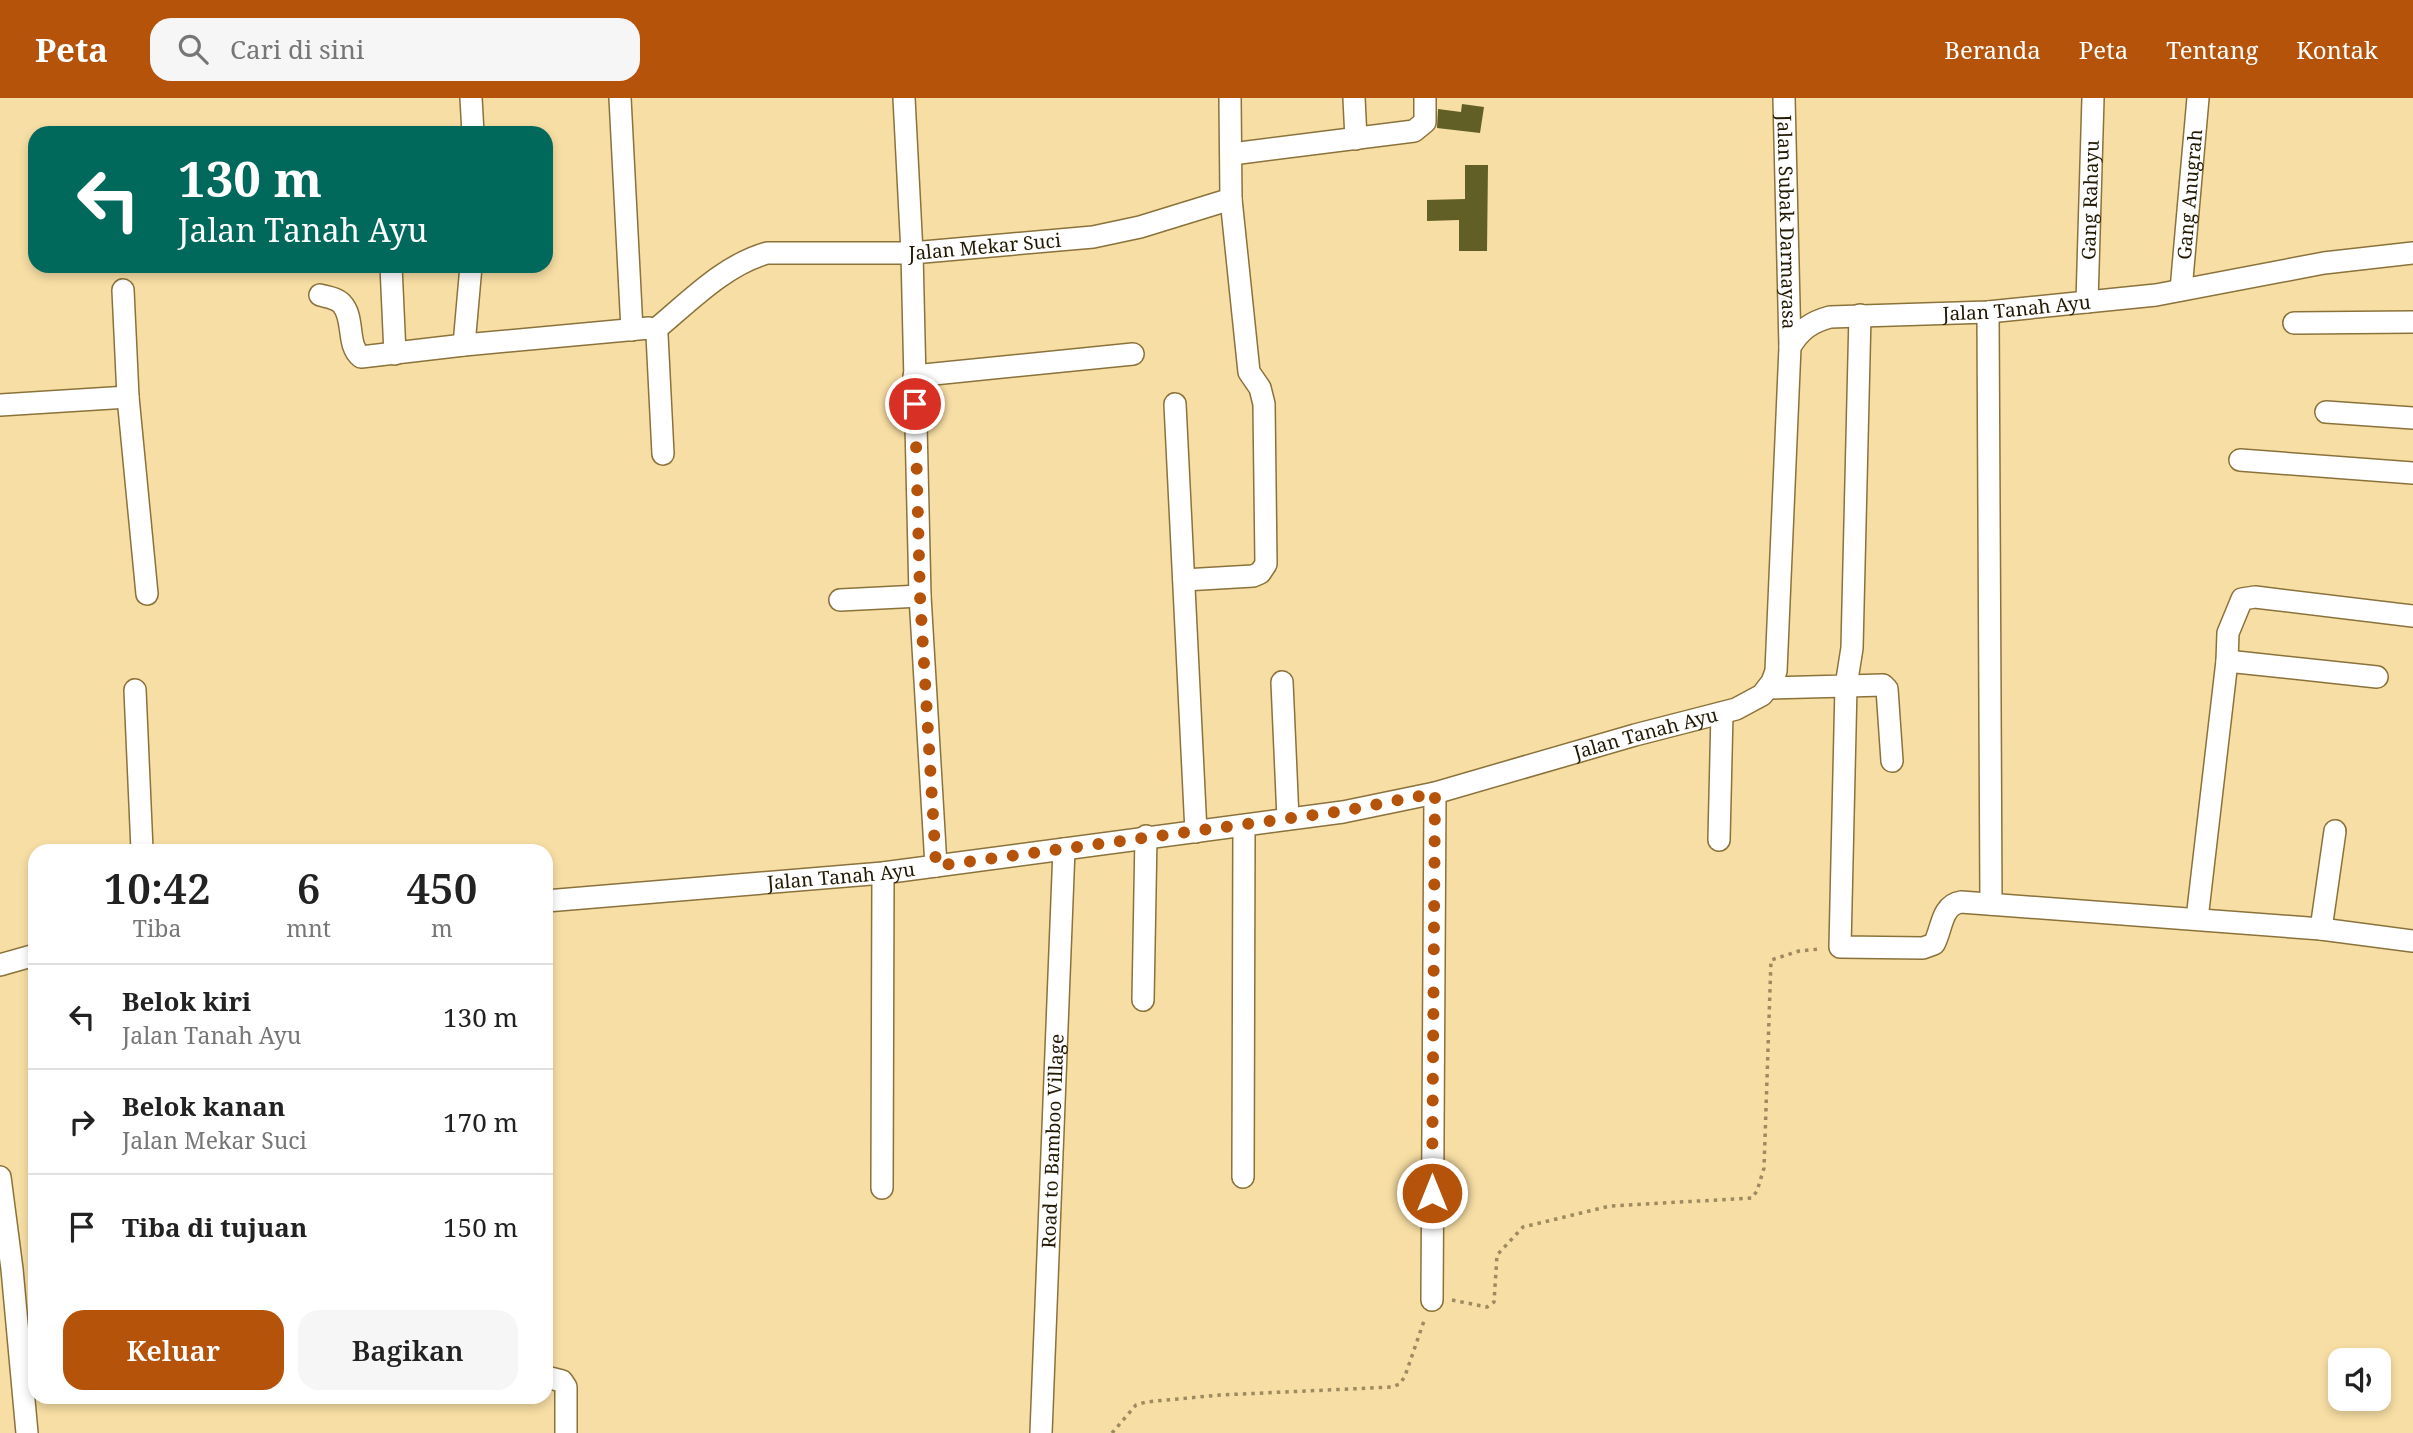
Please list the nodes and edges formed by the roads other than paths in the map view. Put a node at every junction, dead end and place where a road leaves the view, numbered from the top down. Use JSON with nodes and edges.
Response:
{"nodes":[{"id":1,"x":471,"y":98,"type":"edge"},
{"id":2,"x":620,"y":98,"type":"edge"},
{"id":3,"x":904,"y":98,"type":"edge"},
{"id":4,"x":1230,"y":98,"type":"edge"},
{"id":5,"x":1354,"y":98,"type":"edge"},
{"id":6,"x":1425,"y":98,"type":"edge"},
{"id":7,"x":1784,"y":98,"type":"edge"},
{"id":8,"x":2093,"y":98,"type":"edge"},
{"id":9,"x":2197,"y":98,"type":"edge"},
{"id":10,"x":473,"y":126,"type":"edge"},
{"id":11,"x":1356,"y":139,"type":"junction"},
{"id":12,"x":1232,"y":154,"type":"junction"},
{"id":13,"x":1231,"y":199,"type":"junction"},
{"id":14,"x":912,"y":253,"type":"junction"},
{"id":15,"x":2413,"y":253,"type":"edge"},
{"id":16,"x":391,"y":273,"type":"edge"},
{"id":17,"x":470,"y":273,"type":"edge"},
{"id":18,"x":122,"y":290,"type":"dead end"},
{"id":19,"x":2181,"y":290,"type":"junction"},
{"id":20,"x":320,"y":295,"type":"dead end"},
{"id":21,"x":2087,"y":302,"type":"junction"},
{"id":22,"x":1988,"y":312,"type":"junction"},
{"id":23,"x":1860,"y":315,"type":"junction"},
{"id":24,"x":2413,"y":322,"type":"edge"},
{"id":25,"x":2294,"y":323,"type":"dead end"},
{"id":26,"x":632,"y":330,"type":"junction"},
{"id":27,"x":655,"y":330,"type":"junction"},
{"id":28,"x":464,"y":345,"type":"junction"},
{"id":29,"x":1790,"y":347,"type":"junction"},
{"id":30,"x":395,"y":354,"type":"junction"},
{"id":31,"x":1133,"y":354,"type":"dead end"},
{"id":32,"x":914,"y":376,"type":"junction"},
{"id":33,"x":128,"y":397,"type":"junction"},
{"id":34,"x":1175,"y":404,"type":"dead end"},
{"id":35,"x":0,"y":405,"type":"edge"},
{"id":36,"x":2326,"y":412,"type":"dead end"},
{"id":37,"x":2413,"y":418,"type":"edge"},
{"id":38,"x":663,"y":454,"type":"dead end"},
{"id":39,"x":2239,"y":460,"type":"dead end"},
{"id":40,"x":2413,"y":473,"type":"edge"},
{"id":41,"x":1184,"y":580,"type":"junction"},
{"id":42,"x":147,"y":594,"type":"dead end"},
{"id":43,"x":920,"y":596,"type":"junction"},
{"id":44,"x":839,"y":600,"type":"dead end"},
{"id":45,"x":2413,"y":616,"type":"edge"},
{"id":46,"x":2227,"y":661,"type":"junction"},
{"id":47,"x":2377,"y":677,"type":"dead end"},
{"id":48,"x":1282,"y":682,"type":"dead end"},
{"id":49,"x":1846,"y":686,"type":"junction"},
{"id":50,"x":1768,"y":688,"type":"junction"},
{"id":51,"x":135,"y":690,"type":"dead end"},
{"id":52,"x":1722,"y":713,"type":"junction"},
{"id":53,"x":1892,"y":761,"type":"dead end"},
{"id":54,"x":1435,"y":793,"type":"junction"},
{"id":55,"x":1288,"y":820,"type":"junction"},
{"id":56,"x":1244,"y":825,"type":"junction"},
{"id":57,"x":2335,"y":831,"type":"dead end"},
{"id":58,"x":1196,"y":832,"type":"junction"},
{"id":59,"x":1146,"y":836,"type":"junction"},
{"id":60,"x":1720,"y":840,"type":"dead end"},
{"id":61,"x":142,"y":844,"type":"edge"},
{"id":62,"x":1064,"y":849,"type":"junction"},
{"id":63,"x":936,"y":866,"type":"junction"},
{"id":64,"x":883,"y":873,"type":"junction"},
{"id":65,"x":553,"y":900,"type":"edge"},
{"id":66,"x":1991,"y":904,"type":"junction"},
{"id":67,"x":2197,"y":919,"type":"junction"},
{"id":68,"x":2320,"y":929,"type":"junction"},
{"id":69,"x":2413,"y":941,"type":"edge"},
{"id":70,"x":28,"y":957,"type":"edge"},
{"id":71,"x":0,"y":965,"type":"edge"},
{"id":72,"x":1143,"y":1000,"type":"dead end"},
{"id":73,"x":0,"y":1177,"type":"edge"},
{"id":74,"x":1243,"y":1177,"type":"dead end"},
{"id":75,"x":881,"y":1188,"type":"dead end"},
{"id":76,"x":1432,"y":1300,"type":"road end"},
{"id":77,"x":553,"y":1379,"type":"edge"},
{"id":78,"x":26,"y":1433,"type":"edge"},
{"id":79,"x":566,"y":1433,"type":"edge"},
{"id":80,"x":1041,"y":1433,"type":"edge"}],
"edges":[{"from":1,"to":10,"type":"street"},
{"from":2,"to":26,"type":"street"},
{"from":3,"to":14,"type":"street"},
{"from":4,"to":12,"type":"street"},
{"from":5,"to":11,"type":"street"},
{"from":6,"to":11,"type":"street"},
{"from":7,"to":29,"type":"street","name":"Jalan Subak Darmayasa"},
{"from":8,"to":21,"type":"street","name":"Gang Rahayu"},
{"from":9,"to":19,"type":"street","name":"Gang Anugrah"},
{"from":11,"to":12,"type":"street"},
{"from":12,"to":13,"type":"street"},
{"from":13,"to":14,"type":"street","name":"Jalan Mekar Suci"},
{"from":13,"to":41,"type":"street"},
{"from":14,"to":27,"type":"street"},
{"from":14,"to":32,"type":"street","name":"Jalan Mekar Suci"},
{"from":15,"to":19,"type":"street","name":"Jalan Tanah Ayu"},
{"from":16,"to":30,"type":"street"},
{"from":17,"to":28,"type":"street"},
{"from":18,"to":33,"type":"street"},
{"from":19,"to":21,"type":"street","name":"Jalan Tanah Ayu"},
{"from":20,"to":30,"type":"street"},
{"from":21,"to":22,"type":"street","name":"Jalan Tanah Ayu"},
{"from":22,"to":23,"type":"street","name":"Jalan Tanah Ayu"},
{"from":22,"to":66,"type":"street"},
{"from":23,"to":29,"type":"street","name":"Jalan Tanah Ayu"},
{"from":23,"to":49,"type":"street"},
{"from":24,"to":25,"type":"street"},
{"from":26,"to":27,"type":"street"},
{"from":26,"to":28,"type":"street"},
{"from":27,"to":38,"type":"street"},
{"from":28,"to":30,"type":"street"},
{"from":29,"to":50,"type":"street"},
{"from":31,"to":32,"type":"street"},
{"from":32,"to":43,"type":"street","name":"Jalan Mekar Suci"},
{"from":33,"to":35,"type":"street"},
{"from":33,"to":42,"type":"street"},
{"from":34,"to":41,"type":"street"},
{"from":36,"to":37,"type":"street"},
{"from":39,"to":40,"type":"street"},
{"from":41,"to":58,"type":"street"},
{"from":43,"to":44,"type":"street"},
{"from":43,"to":63,"type":"street","name":"Jalan Mekar Suci"},
{"from":45,"to":46,"type":"street"},
{"from":46,"to":47,"type":"street"},
{"from":46,"to":67,"type":"street"},
{"from":48,"to":55,"type":"street"},
{"from":49,"to":50,"type":"street"},
{"from":49,"to":53,"type":"street"},
{"from":49,"to":66,"type":"street"},
{"from":50,"to":52,"type":"street","name":"Jalan Tanah Ayu"},
{"from":51,"to":61,"type":"street"},
{"from":52,"to":54,"type":"street","name":"Jalan Tanah Ayu"},
{"from":52,"to":60,"type":"street"},
{"from":54,"to":55,"type":"street","name":"Jalan Tanah Ayu"},
{"from":54,"to":76,"type":"street"},
{"from":55,"to":56,"type":"street","name":"Jalan Tanah Ayu"},
{"from":56,"to":58,"type":"street","name":"Jalan Tanah Ayu"},
{"from":56,"to":74,"type":"street"},
{"from":57,"to":68,"type":"street"},
{"from":58,"to":59,"type":"street","name":"Jalan Tanah Ayu"},
{"from":59,"to":62,"type":"street","name":"Jalan Tanah Ayu"},
{"from":59,"to":72,"type":"street"},
{"from":62,"to":63,"type":"street","name":"Jalan Tanah Ayu"},
{"from":62,"to":80,"type":"street","name":"Road to Bamboo Village"},
{"from":63,"to":64,"type":"street","name":"Jalan Tanah Ayu"},
{"from":64,"to":65,"type":"street","name":"Jalan Tanah Ayu"},
{"from":64,"to":75,"type":"street"},
{"from":66,"to":67,"type":"street"},
{"from":67,"to":68,"type":"street"},
{"from":68,"to":69,"type":"street"},
{"from":70,"to":71,"type":"street"},
{"from":73,"to":78,"type":"street"},
{"from":77,"to":79,"type":"street"}]}
